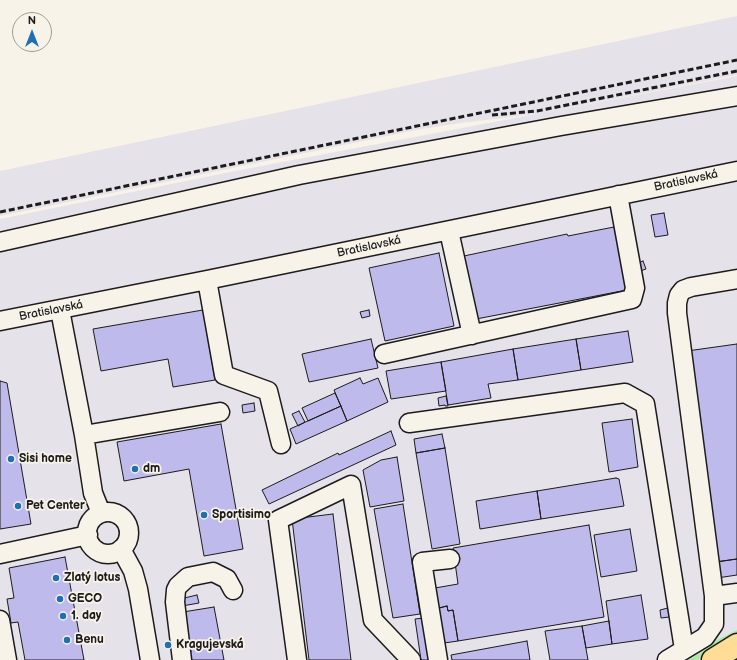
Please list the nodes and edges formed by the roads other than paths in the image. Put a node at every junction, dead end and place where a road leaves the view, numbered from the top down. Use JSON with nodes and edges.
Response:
{"nodes":[{"id":1,"x":737,"y":96,"type":"edge"},
{"id":2,"x":737,"y":170,"type":"edge"},
{"id":3,"x":618,"y":195,"type":"junction"},
{"id":4,"x":449,"y":230,"type":"junction"},
{"id":5,"x":0,"y":242,"type":"edge"},
{"id":6,"x":737,"y":279,"type":"edge"},
{"id":7,"x":207,"y":280,"type":"junction"},
{"id":8,"x":60,"y":310,"type":"junction"},
{"id":9,"x":0,"y":321,"type":"edge"},
{"id":10,"x":472,"y":335,"type":"junction"},
{"id":11,"x":384,"y":354,"type":"dead end"},
{"id":12,"x":220,"y":412,"type":"dead end"},
{"id":13,"x":409,"y":423,"type":"dead end"},
{"id":14,"x":84,"y":435,"type":"junction"},
{"id":15,"x":281,"y":444,"type":"dead end"},
{"id":16,"x":100,"y":513,"type":"junction"},
{"id":17,"x":88,"y":535,"type":"junction"},
{"id":18,"x":122,"y":549,"type":"junction"},
{"id":19,"x":0,"y":554,"type":"edge"},
{"id":20,"x":450,"y":559,"type":"dead end"},
{"id":21,"x":230,"y":585,"type":"dead end"},
{"id":22,"x":737,"y":593,"type":"edge"},
{"id":23,"x":714,"y":596,"type":"junction"},
{"id":24,"x":0,"y":620,"type":"edge"},
{"id":25,"x":684,"y":649,"type":"junction"},
{"id":26,"x":7,"y":660,"type":"edge"},
{"id":27,"x":150,"y":660,"type":"edge"},
{"id":28,"x":182,"y":660,"type":"edge"},
{"id":29,"x":297,"y":660,"type":"edge"},
{"id":30,"x":411,"y":660,"type":"edge"},
{"id":31,"x":438,"y":660,"type":"edge"},
{"id":32,"x":667,"y":660,"type":"edge"}],
"edges":[{"from":1,"to":5,"type":"street"},
{"from":2,"to":3,"type":"street","name":"Bratislavská"},
{"from":3,"to":4,"type":"street","name":"Bratislavská"},
{"from":3,"to":10,"type":"street"},
{"from":4,"to":7,"type":"street","name":"Bratislavská"},
{"from":4,"to":10,"type":"street"},
{"from":6,"to":23,"type":"street"},
{"from":7,"to":8,"type":"street","name":"Bratislavská"},
{"from":7,"to":15,"type":"street"},
{"from":8,"to":9,"type":"street","name":"Bratislavská"},
{"from":8,"to":14,"type":"street"},
{"from":10,"to":11,"type":"street"},
{"from":12,"to":14,"type":"street"},
{"from":13,"to":25,"type":"street"},
{"from":14,"to":16,"type":"street"},
{"from":16,"to":17,"type":"street"},
{"from":16,"to":18,"type":"street"},
{"from":17,"to":18,"type":"street"},
{"from":17,"to":19,"type":"street"},
{"from":18,"to":27,"type":"street"},
{"from":20,"to":31,"type":"street"},
{"from":21,"to":28,"type":"street"},
{"from":22,"to":23,"type":"street"},
{"from":23,"to":25,"type":"street"},
{"from":24,"to":26,"type":"street"},
{"from":25,"to":32,"type":"street"},
{"from":29,"to":30,"type":"street"}]}
